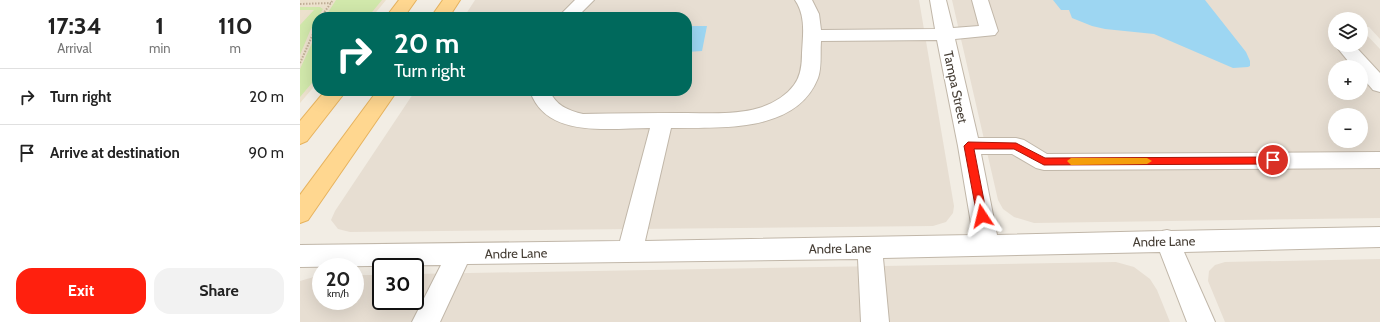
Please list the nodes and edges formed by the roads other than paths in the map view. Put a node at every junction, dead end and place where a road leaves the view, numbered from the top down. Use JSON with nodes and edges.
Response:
{"nodes":[{"id":1,"x":408,"y":0,"type":"edge"},
{"id":2,"x":452,"y":0,"type":"edge"},
{"id":3,"x":586,"y":0,"type":"edge"},
{"id":4,"x":804,"y":0,"type":"edge"},
{"id":5,"x":938,"y":0,"type":"edge"},
{"id":6,"x":980,"y":0,"type":"edge"},
{"id":7,"x":399,"y":12,"type":"edge"},
{"id":8,"x":444,"y":12,"type":"edge"},
{"id":9,"x":572,"y":12,"type":"edge"},
{"id":10,"x":945,"y":34,"type":"junction"},
{"id":11,"x":812,"y":36,"type":"junction"},
{"id":12,"x":1350,"y":52,"type":"edge"},
{"id":13,"x":1380,"y":85,"type":"edge"},
{"id":14,"x":332,"y":96,"type":"edge"},
{"id":15,"x":383,"y":96,"type":"edge"},
{"id":16,"x":543,"y":96,"type":"edge"},
{"id":17,"x":662,"y":121,"type":"junction"},
{"id":18,"x":300,"y":136,"type":"edge"},
{"id":19,"x":968,"y":146,"type":"junction"},
{"id":20,"x":1380,"y":160,"type":"edge"},
{"id":21,"x":300,"y":213,"type":"edge"},
{"id":22,"x":1380,"y":237,"type":"edge"},
{"id":23,"x":1166,"y":240,"type":"junction"},
{"id":24,"x":987,"y":244,"type":"junction"},
{"id":25,"x":870,"y":248,"type":"junction"},
{"id":26,"x":630,"y":251,"type":"junction"},
{"id":27,"x":459,"y":254,"type":"junction"},
{"id":28,"x":300,"y":256,"type":"edge"},
{"id":29,"x":426,"y":322,"type":"edge"},
{"id":30,"x":875,"y":322,"type":"edge"},
{"id":31,"x":1201,"y":322,"type":"edge"}],
"edges":[{"from":1,"to":7,"type":"main road"},
{"from":2,"to":8,"type":"main road"},
{"from":3,"to":9,"type":"street"},
{"from":4,"to":11,"type":"street"},
{"from":5,"to":10,"type":"street","name":"Tampa Street"},
{"from":6,"to":10,"type":"street"},
{"from":10,"to":11,"type":"street"},
{"from":10,"to":19,"type":"street","name":"Tampa Street"},
{"from":11,"to":17,"type":"street"},
{"from":12,"to":13,"type":"street"},
{"from":14,"to":18,"type":"main road"},
{"from":15,"to":21,"type":"main road"},
{"from":16,"to":17,"type":"street"},
{"from":17,"to":26,"type":"street"},
{"from":19,"to":20,"type":"street"},
{"from":19,"to":24,"type":"street","name":"Tampa Street"},
{"from":22,"to":23,"type":"street","name":"Andre Lane"},
{"from":23,"to":24,"type":"street","name":"Andre Lane"},
{"from":23,"to":31,"type":"street"},
{"from":24,"to":25,"type":"street","name":"Andre Lane"},
{"from":25,"to":26,"type":"street","name":"Andre Lane"},
{"from":25,"to":30,"type":"street"},
{"from":26,"to":27,"type":"street","name":"Andre Lane"},
{"from":27,"to":28,"type":"street","name":"Andre Lane"},
{"from":27,"to":29,"type":"street"}]}
